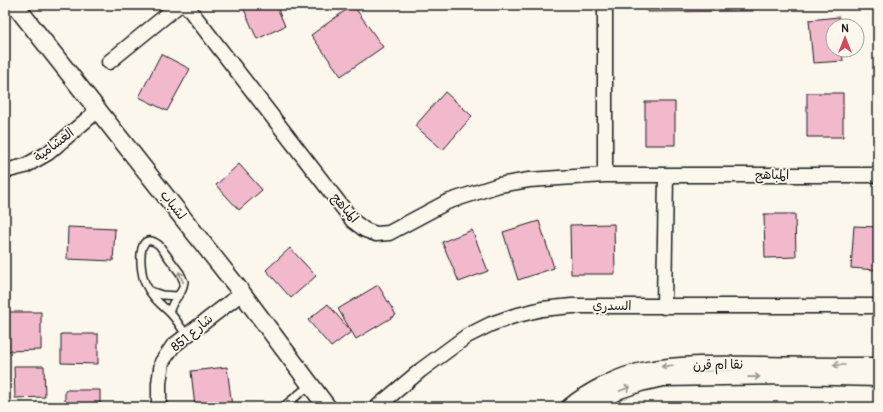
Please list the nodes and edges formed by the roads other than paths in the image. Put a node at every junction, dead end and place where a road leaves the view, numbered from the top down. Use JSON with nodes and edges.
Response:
{"nodes":[{"id":1,"x":15,"y":5,"type":"edge"},
{"id":2,"x":179,"y":5,"type":"edge"},
{"id":3,"x":186,"y":5,"type":"edge"},
{"id":4,"x":605,"y":5,"type":"edge"},
{"id":5,"x":109,"y":62,"type":"dead end"},
{"id":6,"x":98,"y":110,"type":"junction"},
{"id":7,"x":5,"y":171,"type":"edge"},
{"id":8,"x":666,"y":174,"type":"junction"},
{"id":9,"x":605,"y":175,"type":"junction"},
{"id":10,"x":878,"y":175,"type":"edge"},
{"id":11,"x":149,"y":291,"type":"junction"},
{"id":12,"x":242,"y":293,"type":"junction"},
{"id":13,"x":178,"y":296,"type":"junction"},
{"id":14,"x":878,"y":306,"type":"edge"},
{"id":15,"x":664,"y":307,"type":"junction"},
{"id":16,"x":169,"y":312,"type":"junction"},
{"id":17,"x":187,"y":336,"type":"junction"},
{"id":18,"x":878,"y":365,"type":"edge"},
{"id":19,"x":878,"y":379,"type":"edge"},
{"id":20,"x":310,"y":384,"type":"junction"},
{"id":21,"x":159,"y":407,"type":"edge"},
{"id":22,"x":283,"y":407,"type":"edge"},
{"id":23,"x":327,"y":407,"type":"edge"},
{"id":24,"x":377,"y":407,"type":"edge"},
{"id":25,"x":568,"y":407,"type":"edge"},
{"id":26,"x":590,"y":407,"type":"edge"}],
"edges":[{"from":1,"to":6,"type":"street","name":"لشباب"},
{"from":2,"to":5,"type":"street"},
{"from":3,"to":9,"type":"street","name":"المباهج"},
{"from":4,"to":9,"type":"street"},
{"from":6,"to":7,"type":"street","name":"الغشامية"},
{"from":6,"to":12,"type":"street","name":"لشباب"},
{"from":8,"to":9,"type":"street","name":"المباهج"},
{"from":8,"to":10,"type":"street","name":"المباهج"},
{"from":8,"to":15,"type":"street"},
{"from":11,"to":13,"type":"lane"},
{"from":13,"to":11,"type":"lane","one_way":true},
{"from":11,"to":16,"type":"lane"},
{"from":12,"to":17,"type":"street","name":"شارع 851"},
{"from":12,"to":20,"type":"street","name":"لشباب"},
{"from":13,"to":16,"type":"lane"},
{"from":14,"to":15,"type":"street","name":"السدري"},
{"from":15,"to":24,"type":"street","name":"السدري"},
{"from":16,"to":17,"type":"lane"},
{"from":17,"to":21,"type":"street","name":"شارع 851"},
{"from":18,"to":25,"type":"street","name":"نقا ام قرن","one_way":true},
{"from":26,"to":19,"type":"street","name":"نقا ام قرن","one_way":true},
{"from":20,"to":22,"type":"lane"},
{"from":20,"to":23,"type":"street","name":"لشباب"}]}
